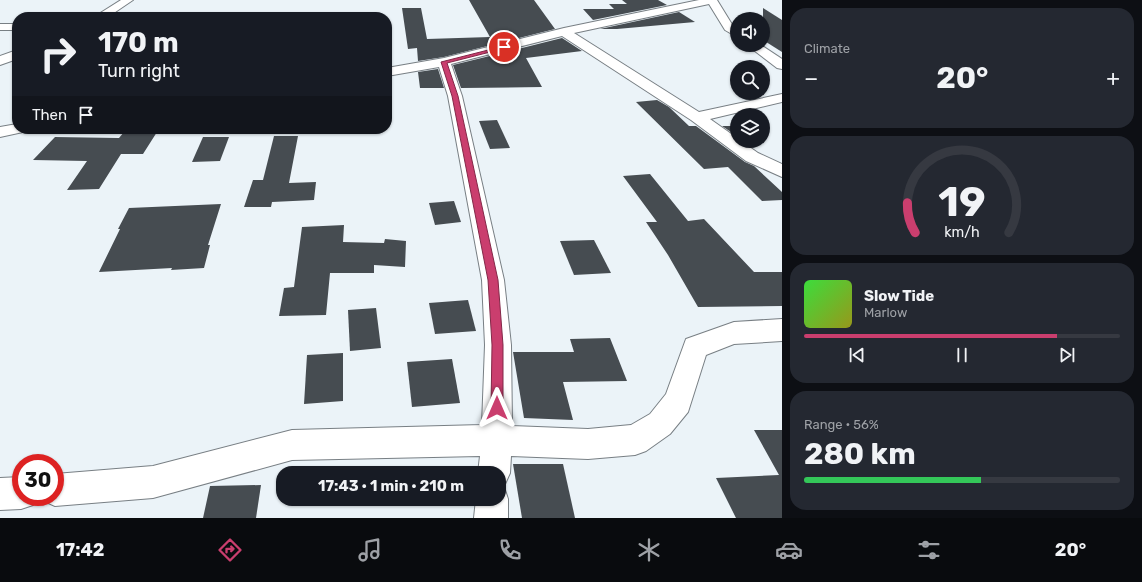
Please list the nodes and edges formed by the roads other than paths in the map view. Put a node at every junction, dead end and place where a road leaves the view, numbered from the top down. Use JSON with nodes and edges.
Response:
{"nodes":[{"id":1,"x":128,"y":0,"type":"edge"},
{"id":2,"x":712,"y":0,"type":"edge"},
{"id":3,"x":108,"y":12,"type":"edge"},
{"id":4,"x":0,"y":27,"type":"edge"},
{"id":5,"x":12,"y":27,"type":"edge"},
{"id":6,"x":730,"y":29,"type":"edge"},
{"id":7,"x":564,"y":32,"type":"junction"},
{"id":8,"x":763,"y":52,"type":"edge"},
{"id":9,"x":12,"y":56,"type":"edge"},
{"id":10,"x":0,"y":61,"type":"edge"},
{"id":11,"x":444,"y":62,"type":"junction"},
{"id":12,"x":782,"y":65,"type":"edge"},
{"id":13,"x":392,"y":71,"type":"edge"},
{"id":14,"x":782,"y":98,"type":"edge"},
{"id":15,"x":697,"y":117,"type":"junction"},
{"id":16,"x":12,"y":130,"type":"edge"},
{"id":17,"x":0,"y":132,"type":"edge"},
{"id":18,"x":782,"y":171,"type":"edge"},
{"id":19,"x":782,"y":330,"type":"edge"},
{"id":20,"x":497,"y":440,"type":"junction"},
{"id":21,"x":495,"y":466,"type":"edge"},
{"id":22,"x":64,"y":489,"type":"edge"},
{"id":23,"x":12,"y":493,"type":"edge"},
{"id":24,"x":0,"y":494,"type":"edge"},
{"id":25,"x":492,"y":506,"type":"edge"},
{"id":26,"x":491,"y":518,"type":"edge"}],
"edges":[{"from":1,"to":3,"type":"street"},
{"from":2,"to":6,"type":"street"},
{"from":2,"to":7,"type":"street"},
{"from":4,"to":5,"type":"street"},
{"from":7,"to":11,"type":"street"},
{"from":7,"to":15,"type":"street"},
{"from":8,"to":12,"type":"street"},
{"from":9,"to":10,"type":"street"},
{"from":11,"to":13,"type":"street"},
{"from":11,"to":20,"type":"street"},
{"from":14,"to":15,"type":"street"},
{"from":15,"to":18,"type":"street"},
{"from":16,"to":17,"type":"street"},
{"from":19,"to":20,"type":"street"},
{"from":20,"to":21,"type":"street"},
{"from":20,"to":22,"type":"street"},
{"from":23,"to":24,"type":"street"},
{"from":25,"to":26,"type":"street"}]}
